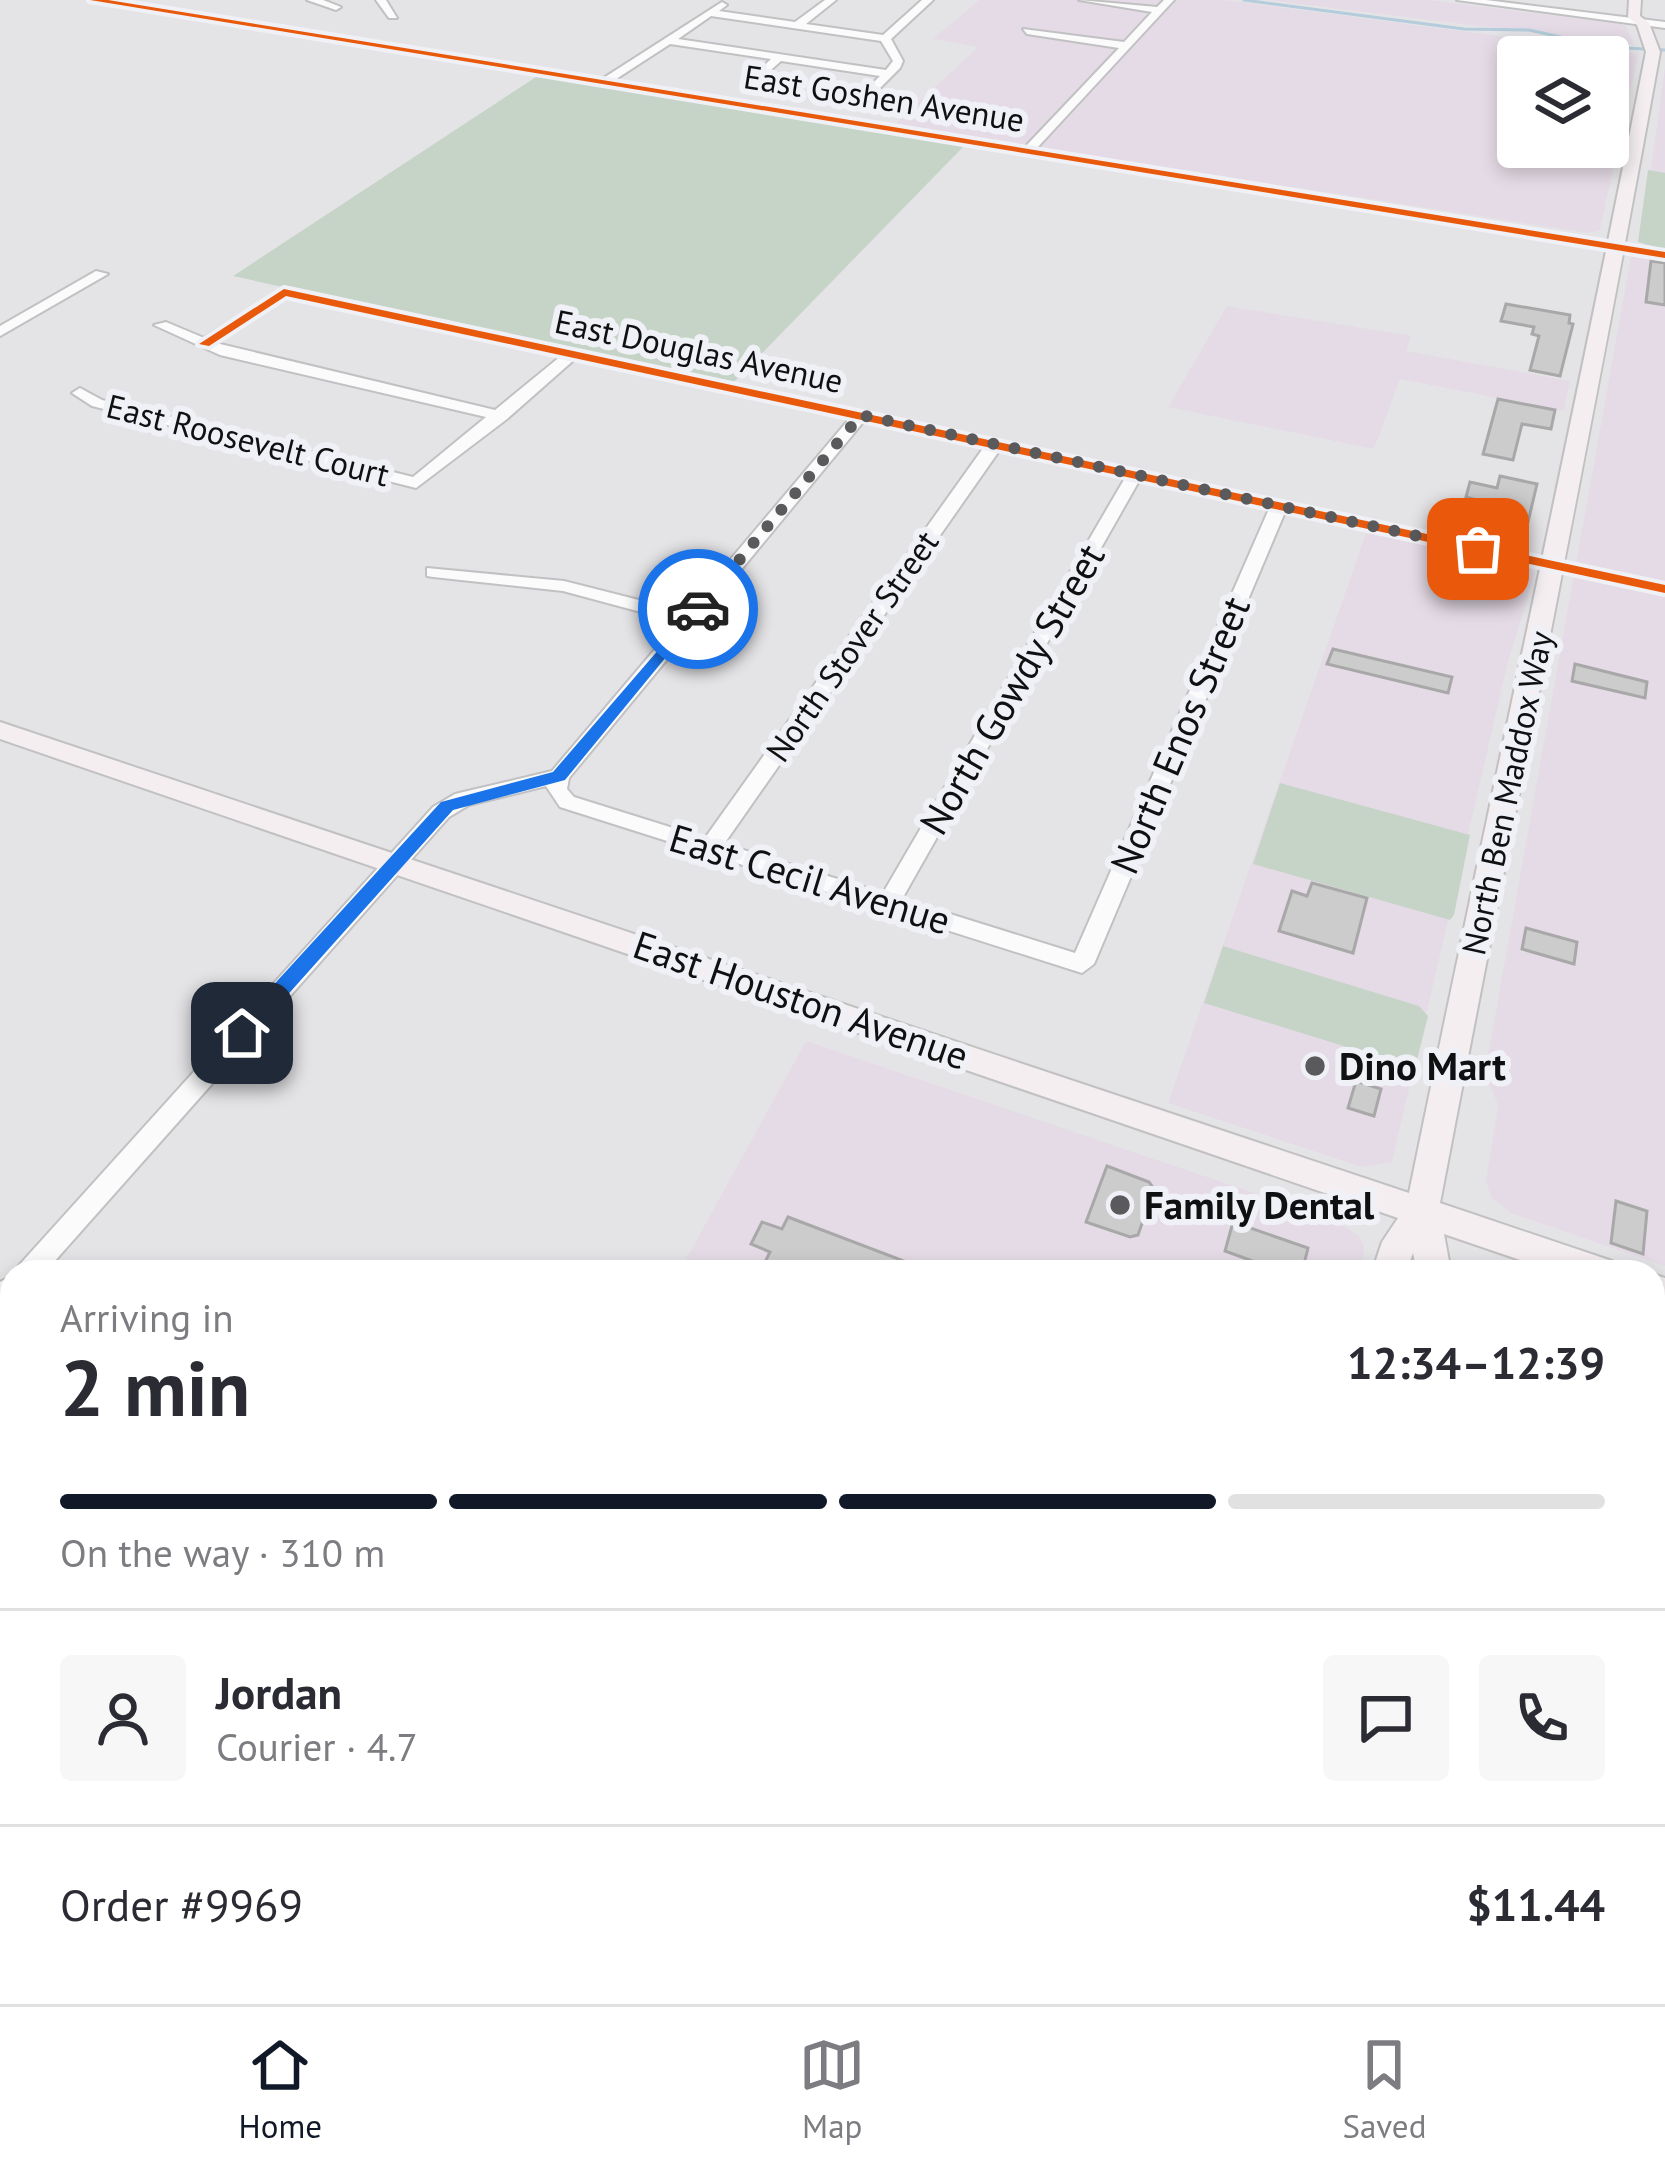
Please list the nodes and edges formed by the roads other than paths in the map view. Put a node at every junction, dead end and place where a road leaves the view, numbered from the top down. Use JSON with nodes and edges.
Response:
{"nodes":[{"id":1,"x":94,"y":0,"type":"edge"},
{"id":2,"x":203,"y":0,"type":"edge"},
{"id":3,"x":312,"y":0,"type":"edge"},
{"id":4,"x":381,"y":0,"type":"edge"},
{"id":5,"x":729,"y":0,"type":"edge"},
{"id":6,"x":832,"y":0,"type":"edge"},
{"id":7,"x":928,"y":0,"type":"edge"},
{"id":8,"x":1084,"y":0,"type":"edge"},
{"id":9,"x":1169,"y":0,"type":"edge"},
{"id":10,"x":1462,"y":0,"type":"edge"},
{"id":11,"x":1635,"y":0,"type":"edge"},
{"id":12,"x":1651,"y":0,"type":"edge"},
{"id":13,"x":117,"y":2,"type":"edge"},
{"id":14,"x":336,"y":7,"type":"dead end"},
{"id":15,"x":1160,"y":10,"type":"junction"},
{"id":16,"x":174,"y":13,"type":"junction"},
{"id":17,"x":709,"y":13,"type":"junction"},
{"id":18,"x":393,"y":16,"type":"dead end"},
{"id":19,"x":1643,"y":22,"type":"junction"},
{"id":20,"x":1665,"y":25,"type":"edge"},
{"id":21,"x":796,"y":26,"type":"junction"},
{"id":22,"x":1027,"y":32,"type":"dead end"},
{"id":23,"x":885,"y":38,"type":"junction"},
{"id":24,"x":667,"y":40,"type":"junction"},
{"id":25,"x":1128,"y":46,"type":"junction"},
{"id":26,"x":1656,"y":55,"type":"edge"},
{"id":27,"x":778,"y":57,"type":"junction"},
{"id":28,"x":888,"y":74,"type":"junction"},
{"id":29,"x":604,"y":82,"type":"junction"},
{"id":30,"x":746,"y":89,"type":"dead end"},
{"id":31,"x":856,"y":106,"type":"dead end"},
{"id":32,"x":1028,"y":152,"type":"junction"},
{"id":33,"x":1616,"y":247,"type":"junction"},
{"id":34,"x":1665,"y":255,"type":"edge"},
{"id":35,"x":101,"y":274,"type":"dead end"},
{"id":36,"x":161,"y":325,"type":"dead end"},
{"id":37,"x":0,"y":332,"type":"edge"},
{"id":38,"x":205,"y":344,"type":"junction"},
{"id":39,"x":571,"y":355,"type":"junction"},
{"id":40,"x":80,"y":393,"type":"dead end"},
{"id":41,"x":861,"y":415,"type":"junction"},
{"id":42,"x":501,"y":416,"type":"junction"},
{"id":43,"x":995,"y":444,"type":"junction"},
{"id":44,"x":1135,"y":474,"type":"junction"},
{"id":45,"x":1279,"y":506,"type":"junction"},
{"id":46,"x":1556,"y":566,"type":"junction"},
{"id":47,"x":433,"y":572,"type":"dead end"},
{"id":48,"x":1665,"y":589,"type":"edge"},
{"id":49,"x":690,"y":619,"type":"junction"},
{"id":50,"x":0,"y":730,"type":"edge"},
{"id":51,"x":559,"y":776,"type":"junction"},
{"id":52,"x":710,"y":848,"type":"junction"},
{"id":53,"x":395,"y":861,"type":"junction"},
{"id":54,"x":890,"y":903,"type":"junction"},
{"id":55,"x":1082,"y":964,"type":"joint"},
{"id":56,"x":1422,"y":1211,"type":"junction"},
{"id":57,"x":38,"y":1260,"type":"edge"},
{"id":58,"x":1392,"y":1260,"type":"edge"},
{"id":59,"x":1432,"y":1260,"type":"edge"},
{"id":60,"x":1565,"y":1260,"type":"edge"}],
"edges":[{"from":1,"to":13,"type":"street","name":"East Goshen Avenue"},
{"from":2,"to":16,"type":"street"},
{"from":3,"to":14,"type":"street"},
{"from":4,"to":18,"type":"street"},
{"from":5,"to":17,"type":"street"},
{"from":6,"to":21,"type":"street"},
{"from":7,"to":23,"type":"street"},
{"from":8,"to":15,"type":"street"},
{"from":9,"to":15,"type":"street"},
{"from":10,"to":19,"type":"street"},
{"from":11,"to":19,"type":"main road","name":"North Ben Maddox Way"},
{"from":12,"to":19,"type":"main road"},
{"from":13,"to":16,"type":"street","name":"East Goshen Avenue"},
{"from":15,"to":25,"type":"street"},
{"from":16,"to":29,"type":"street","name":"East Goshen Avenue"},
{"from":17,"to":21,"type":"street"},
{"from":17,"to":24,"type":"street"},
{"from":19,"to":20,"type":"street"},
{"from":19,"to":26,"type":"main road","name":"North Ben Maddox Way"},
{"from":21,"to":23,"type":"street"},
{"from":22,"to":25,"type":"street"},
{"from":23,"to":28,"type":"street"},
{"from":24,"to":27,"type":"street"},
{"from":24,"to":29,"type":"street"},
{"from":25,"to":32,"type":"street"},
{"from":26,"to":33,"type":"main road","name":"North Ben Maddox Way"},
{"from":27,"to":28,"type":"street"},
{"from":27,"to":30,"type":"street"},
{"from":28,"to":31,"type":"street"},
{"from":29,"to":32,"type":"street","name":"East Goshen Avenue"},
{"from":32,"to":33,"type":"street","name":"East Goshen Avenue"},
{"from":33,"to":34,"type":"street","name":"East Goshen Avenue"},
{"from":33,"to":46,"type":"main road","name":"North Ben Maddox Way"},
{"from":35,"to":37,"type":"street"},
{"from":36,"to":38,"type":"street"},
{"from":38,"to":39,"type":"street","name":"East Douglas Avenue"},
{"from":38,"to":42,"type":"street"},
{"from":39,"to":41,"type":"street","name":"East Douglas Avenue"},
{"from":39,"to":42,"type":"street"},
{"from":40,"to":42,"type":"street","name":"East Roosevelt Court"},
{"from":41,"to":43,"type":"street","name":"East Douglas Avenue"},
{"from":41,"to":49,"type":"street"},
{"from":43,"to":44,"type":"street","name":"East Douglas Avenue"},
{"from":43,"to":52,"type":"street","name":"North Stover Street"},
{"from":44,"to":45,"type":"street","name":"East Douglas Avenue"},
{"from":44,"to":54,"type":"street","name":"North Gowdy Street"},
{"from":45,"to":46,"type":"street","name":"East Douglas Avenue"},
{"from":45,"to":55,"type":"street","name":"North Enos Street"},
{"from":46,"to":48,"type":"street","name":"East Douglas Avenue"},
{"from":46,"to":56,"type":"main road","name":"North Ben Maddox Way"},
{"from":47,"to":49,"type":"street"},
{"from":49,"to":51,"type":"street"},
{"from":50,"to":53,"type":"main road","name":"East Houston Avenue"},
{"from":51,"to":52,"type":"street","name":"East Cecil Avenue"},
{"from":51,"to":53,"type":"street"},
{"from":52,"to":54,"type":"street","name":"East Cecil Avenue"},
{"from":53,"to":56,"type":"main road","name":"East Houston Avenue"},
{"from":53,"to":57,"type":"street"},
{"from":54,"to":55,"type":"street","name":"East Cecil Avenue"},
{"from":56,"to":58,"type":"main road","name":"North Ben Maddox Way"},
{"from":56,"to":59,"type":"main road","name":"North Ben Maddox Way"},
{"from":56,"to":60,"type":"main road","name":"East Houston Avenue"}]}
